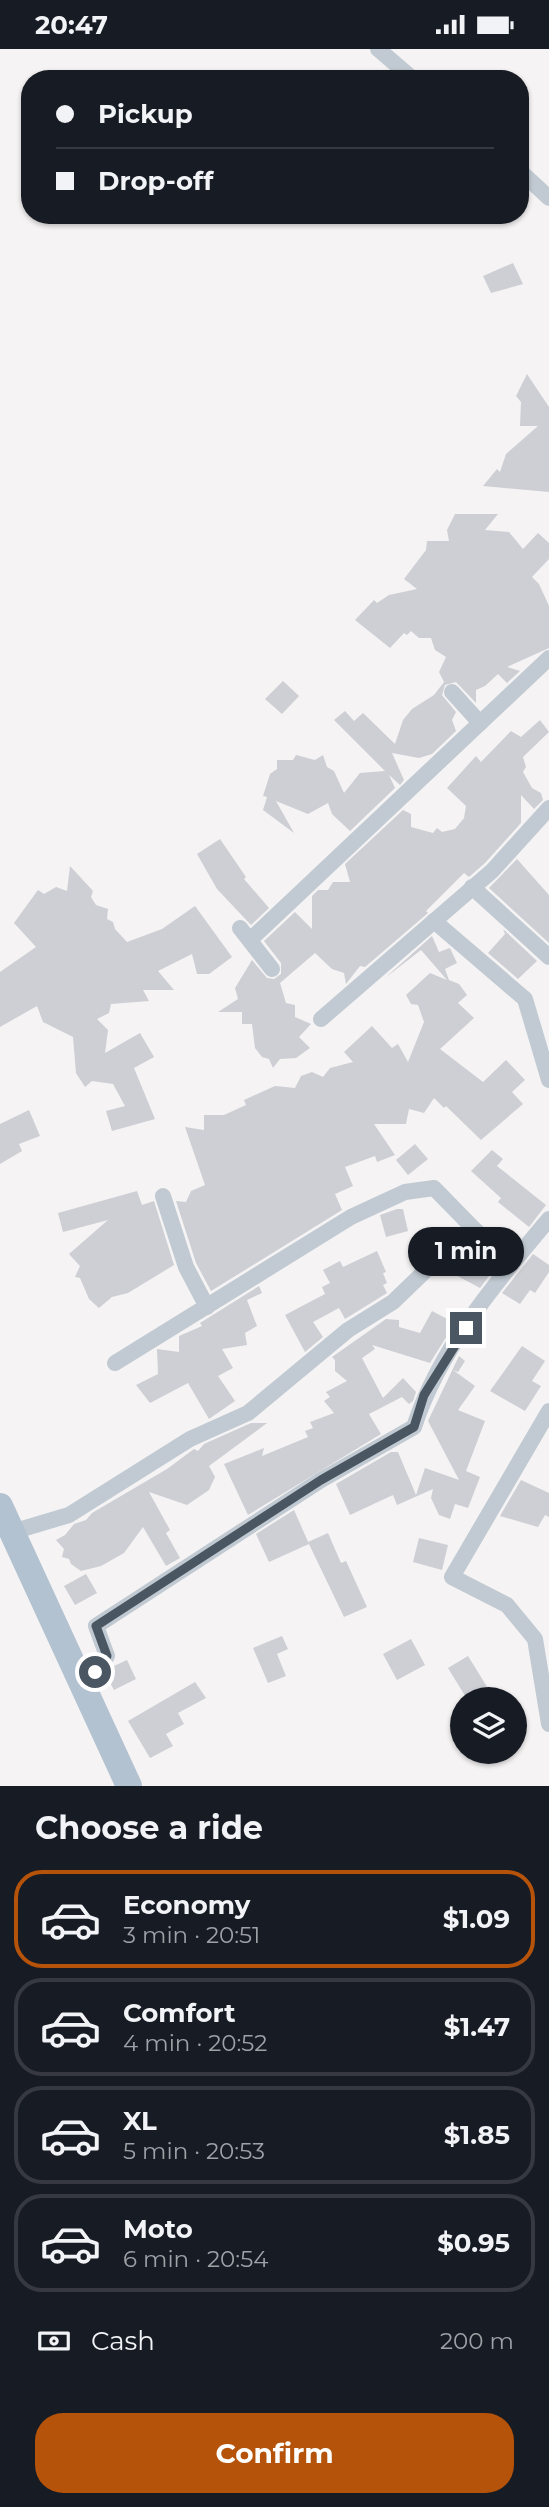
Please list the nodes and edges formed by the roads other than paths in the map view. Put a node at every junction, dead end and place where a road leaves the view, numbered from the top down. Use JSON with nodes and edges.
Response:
{"nodes":[{"id":1,"x":378,"y":49,"type":"edge"},
{"id":2,"x":402,"y":70,"type":"edge"},
{"id":3,"x":529,"y":179,"type":"edge"},
{"id":4,"x":549,"y":198,"type":"edge"},
{"id":5,"x":549,"y":658,"type":"edge"},
{"id":6,"x":452,"y":692,"type":"dead end"},
{"id":7,"x":480,"y":723,"type":"junction"},
{"id":8,"x":549,"y":808,"type":"edge"},
{"id":9,"x":472,"y":887,"type":"junction"},
{"id":10,"x":435,"y":922,"type":"junction"},
{"id":11,"x":549,"y":957,"type":"edge"},
{"id":12,"x":272,"y":969,"type":"dead end"},
{"id":13,"x":321,"y":1019,"type":"dead end"},
{"id":14,"x":549,"y":1080,"type":"edge"},
{"id":15,"x":163,"y":1196,"type":"dead end"},
{"id":16,"x":549,"y":1219,"type":"edge"},
{"id":17,"x":476,"y":1231,"type":"junction"},
{"id":18,"x":513,"y":1261,"type":"junction"},
{"id":19,"x":207,"y":1307,"type":"junction"},
{"id":20,"x":115,"y":1363,"type":"dead end"},
{"id":21,"x":549,"y":1411,"type":"edge"},
{"id":22,"x":0,"y":1506,"type":"edge"},
{"id":23,"x":12,"y":1532,"type":"junction"},
{"id":24,"x":84,"y":1689,"type":"junction"},
{"id":25,"x":549,"y":1724,"type":"edge"},
{"id":26,"x":129,"y":1786,"type":"edge"}],
"edges":[{"from":1,"to":2,"type":"street"},
{"from":3,"to":4,"type":"street"},
{"from":5,"to":7,"type":"street"},
{"from":6,"to":7,"type":"street"},
{"from":7,"to":12,"type":"street"},
{"from":8,"to":9,"type":"street"},
{"from":9,"to":10,"type":"street"},
{"from":9,"to":11,"type":"street"},
{"from":10,"to":13,"type":"street"},
{"from":10,"to":14,"type":"street"},
{"from":15,"to":19,"type":"street"},
{"from":16,"to":18,"type":"street"},
{"from":17,"to":18,"type":"street"},
{"from":17,"to":19,"type":"street"},
{"from":17,"to":23,"type":"street"},
{"from":18,"to":24,"type":"street"},
{"from":19,"to":20,"type":"street"},
{"from":21,"to":25,"type":"street"},
{"from":22,"to":23,"type":"main road"},
{"from":23,"to":24,"type":"main road"},
{"from":24,"to":26,"type":"main road"}]}
